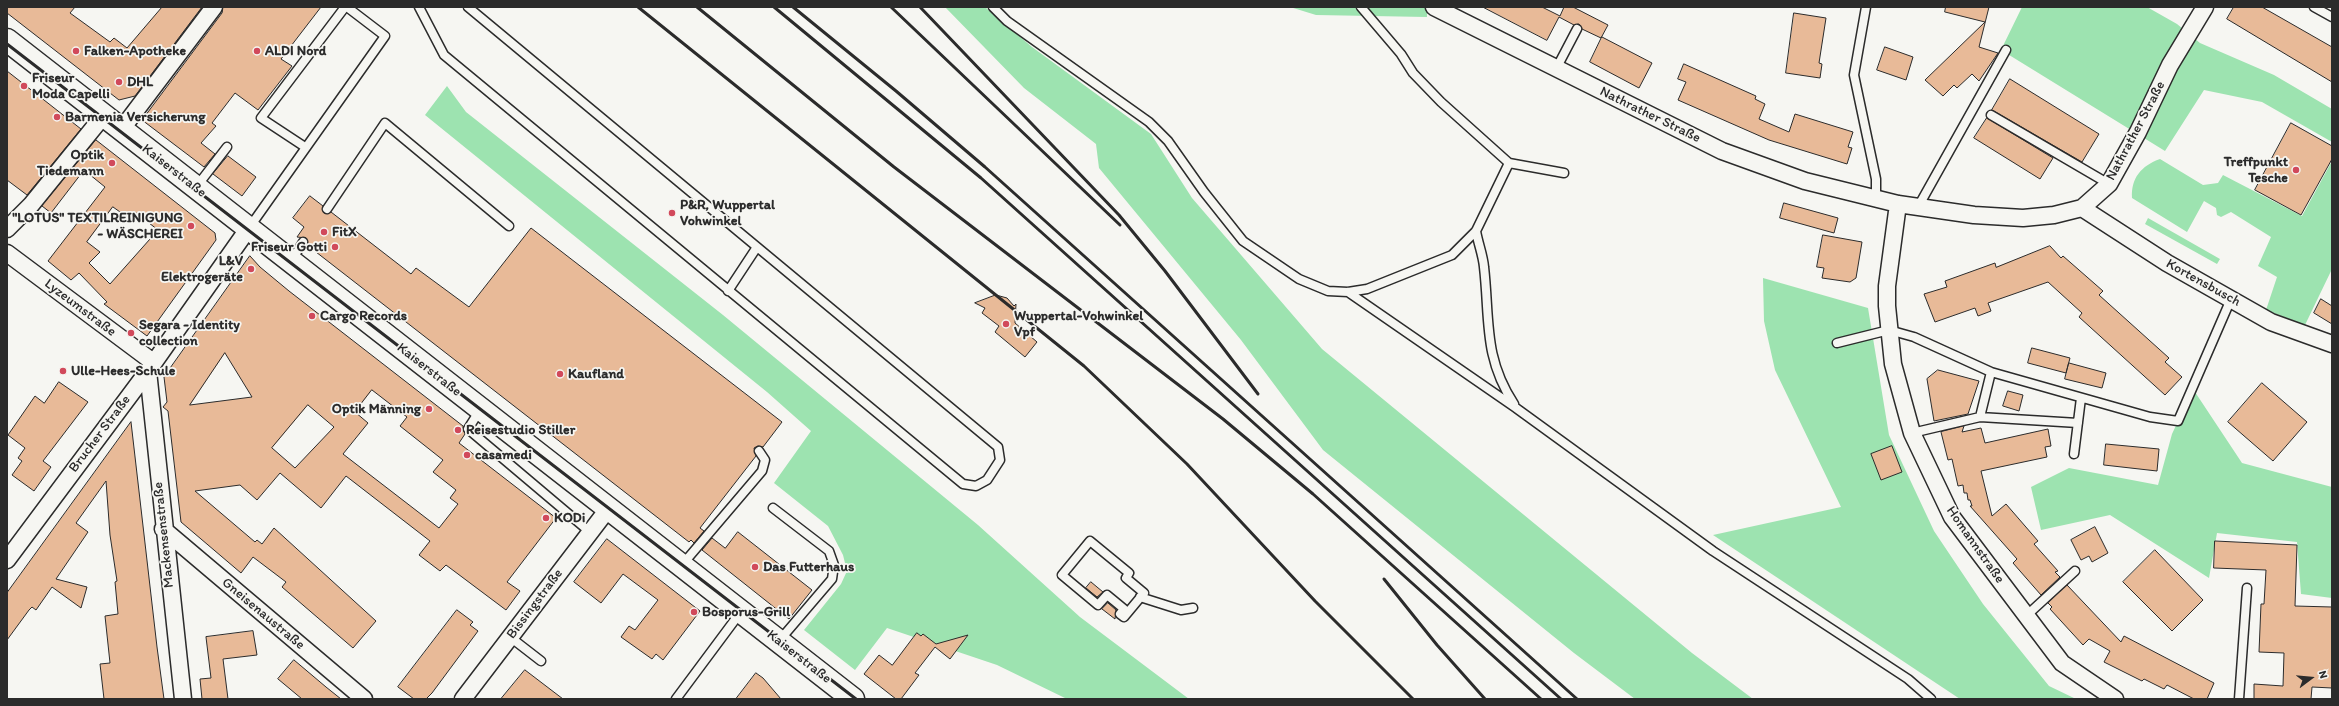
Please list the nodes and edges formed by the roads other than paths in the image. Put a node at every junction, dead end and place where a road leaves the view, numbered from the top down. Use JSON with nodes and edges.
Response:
{"nodes":[{"id":1,"x":214,"y":7,"type":"edge"},
{"id":2,"x":346,"y":7,"type":"edge"},
{"id":3,"x":420,"y":7,"type":"edge"},
{"id":4,"x":468,"y":7,"type":"edge"},
{"id":5,"x":994,"y":7,"type":"edge"},
{"id":6,"x":1361,"y":7,"type":"edge"},
{"id":7,"x":1434,"y":7,"type":"edge"},
{"id":8,"x":1866,"y":7,"type":"edge"},
{"id":9,"x":2205,"y":7,"type":"edge"},
{"id":10,"x":2314,"y":7,"type":"edge"},
{"id":11,"x":2332,"y":17,"type":"edge"},
{"id":12,"x":1577,"y":29,"type":"dead end"},
{"id":13,"x":7,"y":40,"type":"edge"},
{"id":14,"x":2006,"y":50,"type":"dead end"},
{"id":15,"x":1556,"y":69,"type":"junction"},
{"id":16,"x":104,"y":115,"type":"junction"},
{"id":17,"x":1991,"y":116,"type":"dead end"},
{"id":18,"x":121,"y":130,"type":"junction"},
{"id":19,"x":227,"y":147,"type":"dead end"},
{"id":20,"x":305,"y":147,"type":"junction"},
{"id":21,"x":1509,"y":163,"type":"junction"},
{"id":22,"x":1564,"y":173,"type":"dead end"},
{"id":23,"x":2109,"y":184,"type":"junction"},
{"id":24,"x":196,"y":188,"type":"junction"},
{"id":25,"x":1876,"y":199,"type":"junction"},
{"id":26,"x":1898,"y":204,"type":"junction"},
{"id":27,"x":1918,"y":207,"type":"junction"},
{"id":28,"x":2082,"y":208,"type":"junction"},
{"id":29,"x":327,"y":209,"type":"dead end"},
{"id":30,"x":509,"y":226,"type":"dead end"},
{"id":31,"x":7,"y":229,"type":"edge"},
{"id":32,"x":248,"y":229,"type":"junction"},
{"id":33,"x":1476,"y":231,"type":"junction"},
{"id":34,"x":303,"y":242,"type":"dead end"},
{"id":35,"x":757,"y":247,"type":"junction"},
{"id":36,"x":7,"y":253,"type":"edge"},
{"id":37,"x":291,"y":262,"type":"junction"},
{"id":38,"x":728,"y":292,"type":"junction"},
{"id":39,"x":1348,"y":292,"type":"junction"},
{"id":40,"x":2231,"y":299,"type":"junction"},
{"id":41,"x":1889,"y":330,"type":"junction"},
{"id":42,"x":1837,"y":343,"type":"dead end"},
{"id":43,"x":2332,"y":344,"type":"edge"},
{"id":44,"x":150,"y":366,"type":"junction"},
{"id":45,"x":1991,"y":372,"type":"junction"},
{"id":46,"x":2081,"y":398,"type":"junction"},
{"id":47,"x":1516,"y":408,"type":"junction"},
{"id":48,"x":480,"y":410,"type":"junction"},
{"id":49,"x":1980,"y":417,"type":"junction"},
{"id":50,"x":2078,"y":423,"type":"junction"},
{"id":51,"x":1912,"y":433,"type":"junction"},
{"id":52,"x":759,"y":452,"type":"dead end"},
{"id":53,"x":2074,"y":454,"type":"dead end"},
{"id":54,"x":608,"y":508,"type":"junction"},
{"id":55,"x":773,"y":508,"type":"dead end"},
{"id":56,"x":163,"y":529,"type":"junction"},
{"id":57,"x":590,"y":532,"type":"junction"},
{"id":58,"x":7,"y":560,"type":"edge"},
{"id":59,"x":682,"y":566,"type":"junction"},
{"id":60,"x":2075,"y":571,"type":"dead end"},
{"id":61,"x":2247,"y":588,"type":"dead end"},
{"id":62,"x":1140,"y":597,"type":"junction"},
{"id":63,"x":1194,"y":608,"type":"dead end"},
{"id":64,"x":741,"y":612,"type":"junction"},
{"id":65,"x":2026,"y":616,"type":"junction"},
{"id":66,"x":510,"y":637,"type":"junction"},
{"id":67,"x":779,"y":642,"type":"junction"},
{"id":68,"x":541,"y":661,"type":"dead end"},
{"id":69,"x":183,"y":699,"type":"edge"},
{"id":70,"x":364,"y":699,"type":"edge"},
{"id":71,"x":463,"y":699,"type":"edge"},
{"id":72,"x":676,"y":699,"type":"edge"},
{"id":73,"x":853,"y":699,"type":"edge"},
{"id":74,"x":1931,"y":699,"type":"edge"},
{"id":75,"x":2115,"y":699,"type":"edge"},
{"id":76,"x":2239,"y":699,"type":"edge"}],
"edges":[{"from":1,"to":18,"type":"street"},
{"from":2,"to":20,"type":"lane"},
{"from":2,"to":20,"type":"lane"},
{"from":3,"to":38,"type":"lane"},
{"from":4,"to":35,"type":"lane"},
{"from":5,"to":39,"type":"lane"},
{"from":6,"to":21,"type":"lane"},
{"from":7,"to":15,"type":"street","name":"Nathrather Straße"},
{"from":8,"to":25,"type":"lane"},
{"from":9,"to":23,"type":"street","name":"Nathrather Straße"},
{"from":10,"to":11,"type":"lane"},
{"from":12,"to":15,"type":"lane"},
{"from":13,"to":16,"type":"main road","name":"Kaiserstraße"},
{"from":14,"to":27,"type":"lane"},
{"from":15,"to":25,"type":"street","name":"Nathrather Straße"},
{"from":16,"to":18,"type":"main road","name":"Kaiserstraße"},
{"from":16,"to":31,"type":"street"},
{"from":17,"to":23,"type":"lane"},
{"from":18,"to":24,"type":"main road","name":"Kaiserstraße"},
{"from":19,"to":24,"type":"lane"},
{"from":20,"to":32,"type":"lane"},
{"from":21,"to":22,"type":"lane"},
{"from":21,"to":33,"type":"lane"},
{"from":23,"to":28,"type":"street","name":"Nathrather Straße"},
{"from":24,"to":32,"type":"main road","name":"Kaiserstraße"},
{"from":25,"to":26,"type":"street","name":"Nathrather Straße"},
{"from":26,"to":27,"type":"street","name":"Nathrather Straße"},
{"from":26,"to":41,"type":"street","name":"Homannstraße"},
{"from":27,"to":28,"type":"street","name":"Nathrather Straße"},
{"from":28,"to":40,"type":"street","name":"Kortensbusch"},
{"from":29,"to":30,"type":"lane"},
{"from":32,"to":37,"type":"main road","name":"Kaiserstraße"},
{"from":32,"to":44,"type":"street","name":"Brucher Straße"},
{"from":33,"to":39,"type":"lane"},
{"from":33,"to":47,"type":"lane"},
{"from":34,"to":37,"type":"lane"},
{"from":35,"to":38,"type":"lane"},
{"from":35,"to":38,"type":"lane"},
{"from":36,"to":44,"type":"street","name":"Lyzeumstraße"},
{"from":37,"to":48,"type":"main road","name":"Kaiserstraße"},
{"from":39,"to":47,"type":"lane"},
{"from":40,"to":43,"type":"street","name":"Kortensbusch"},
{"from":40,"to":46,"type":"lane"},
{"from":41,"to":42,"type":"lane"},
{"from":41,"to":45,"type":"lane"},
{"from":41,"to":51,"type":"street","name":"Homannstraße"},
{"from":44,"to":56,"type":"street","name":"Mackensenstraße"},
{"from":44,"to":58,"type":"street","name":"Brucher Straße"},
{"from":45,"to":46,"type":"lane"},
{"from":45,"to":49,"type":"lane"},
{"from":46,"to":50,"type":"lane"},
{"from":47,"to":74,"type":"lane"},
{"from":48,"to":54,"type":"main road","name":"Kaiserstraße"},
{"from":48,"to":57,"type":"lane"},
{"from":49,"to":50,"type":"lane"},
{"from":49,"to":51,"type":"lane"},
{"from":50,"to":53,"type":"lane"},
{"from":51,"to":65,"type":"street","name":"Homannstraße"},
{"from":52,"to":59,"type":"lane"},
{"from":54,"to":57,"type":"street","name":"Bissingstraße"},
{"from":54,"to":59,"type":"main road","name":"Kaiserstraße"},
{"from":55,"to":67,"type":"lane"},
{"from":56,"to":69,"type":"street","name":"Mackensenstraße"},
{"from":56,"to":70,"type":"street","name":"Gneisenaustraße"},
{"from":57,"to":66,"type":"street","name":"Bissingstraße"},
{"from":59,"to":64,"type":"main road","name":"Kaiserstraße"},
{"from":60,"to":65,"type":"lane"},
{"from":61,"to":76,"type":"lane"},
{"from":62,"to":62,"type":"lane"},
{"from":62,"to":63,"type":"lane"},
{"from":64,"to":67,"type":"main road","name":"Kaiserstraße"},
{"from":64,"to":72,"type":"lane"},
{"from":65,"to":75,"type":"street","name":"Homannstraße"},
{"from":66,"to":68,"type":"lane"},
{"from":66,"to":71,"type":"street","name":"Bissingstraße"},
{"from":67,"to":73,"type":"main road","name":"Kaiserstraße"}]}
